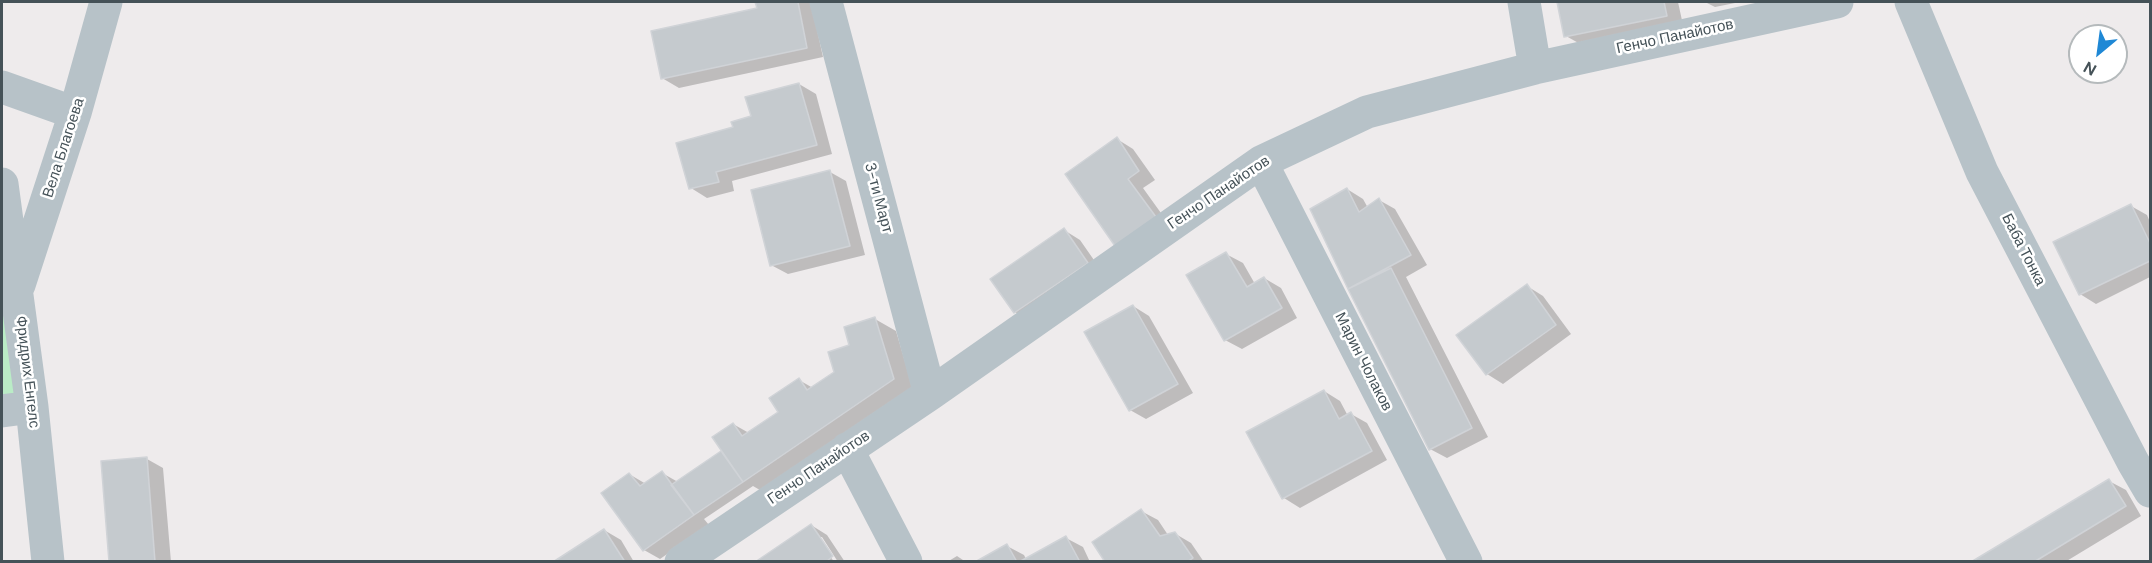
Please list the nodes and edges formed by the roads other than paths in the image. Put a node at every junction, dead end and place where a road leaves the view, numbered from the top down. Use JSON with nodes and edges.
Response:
{"nodes":[{"id":1,"x":106,"y":2,"type":"edge"},
{"id":2,"x":826,"y":2,"type":"edge"},
{"id":3,"x":1524,"y":2,"type":"edge"},
{"id":4,"x":1838,"y":2,"type":"edge"},
{"id":5,"x":1911,"y":2,"type":"edge"},
{"id":6,"x":1535,"y":68,"type":"junction"},
{"id":7,"x":2,"y":87,"type":"edge"},
{"id":8,"x":75,"y":113,"type":"junction"},
{"id":9,"x":1261,"y":162,"type":"junction"},
{"id":10,"x":2,"y":184,"type":"edge"},
{"id":11,"x":17,"y":292,"type":"junction"},
{"id":12,"x":930,"y":394,"type":"junction"},
{"id":13,"x":17,"y":409,"type":"edge"},
{"id":14,"x":847,"y":449,"type":"junction"},
{"id":15,"x":2151,"y":491,"type":"edge"},
{"id":16,"x":48,"y":561,"type":"edge"},
{"id":17,"x":681,"y":561,"type":"edge"},
{"id":18,"x":906,"y":561,"type":"edge"},
{"id":19,"x":1466,"y":561,"type":"edge"}],
"edges":[{"from":1,"to":8,"type":"street","name":"Вела Благоева"},
{"from":2,"to":12,"type":"street","name":"3-ти Март"},
{"from":3,"to":6,"type":"street"},
{"from":4,"to":6,"type":"street","name":"Генчо Панайотов"},
{"from":5,"to":15,"type":"street","name":"Баба Тонка"},
{"from":6,"to":9,"type":"street","name":"Генчо Панайотов"},
{"from":7,"to":8,"type":"street"},
{"from":8,"to":11,"type":"street","name":"Вела Благоева"},
{"from":9,"to":12,"type":"street","name":"Генчо Панайотов"},
{"from":9,"to":19,"type":"street","name":"Марин Чолаков"},
{"from":10,"to":11,"type":"street","name":"Фридрих Енгелс"},
{"from":11,"to":13,"type":"street","name":"Фридрих Енгелс"},
{"from":12,"to":14,"type":"street","name":"Генчо Панайотов"},
{"from":13,"to":16,"type":"street","name":"Фридрих Енгелс"},
{"from":14,"to":17,"type":"street","name":"Генчо Панайотов"},
{"from":14,"to":18,"type":"street"}]}
